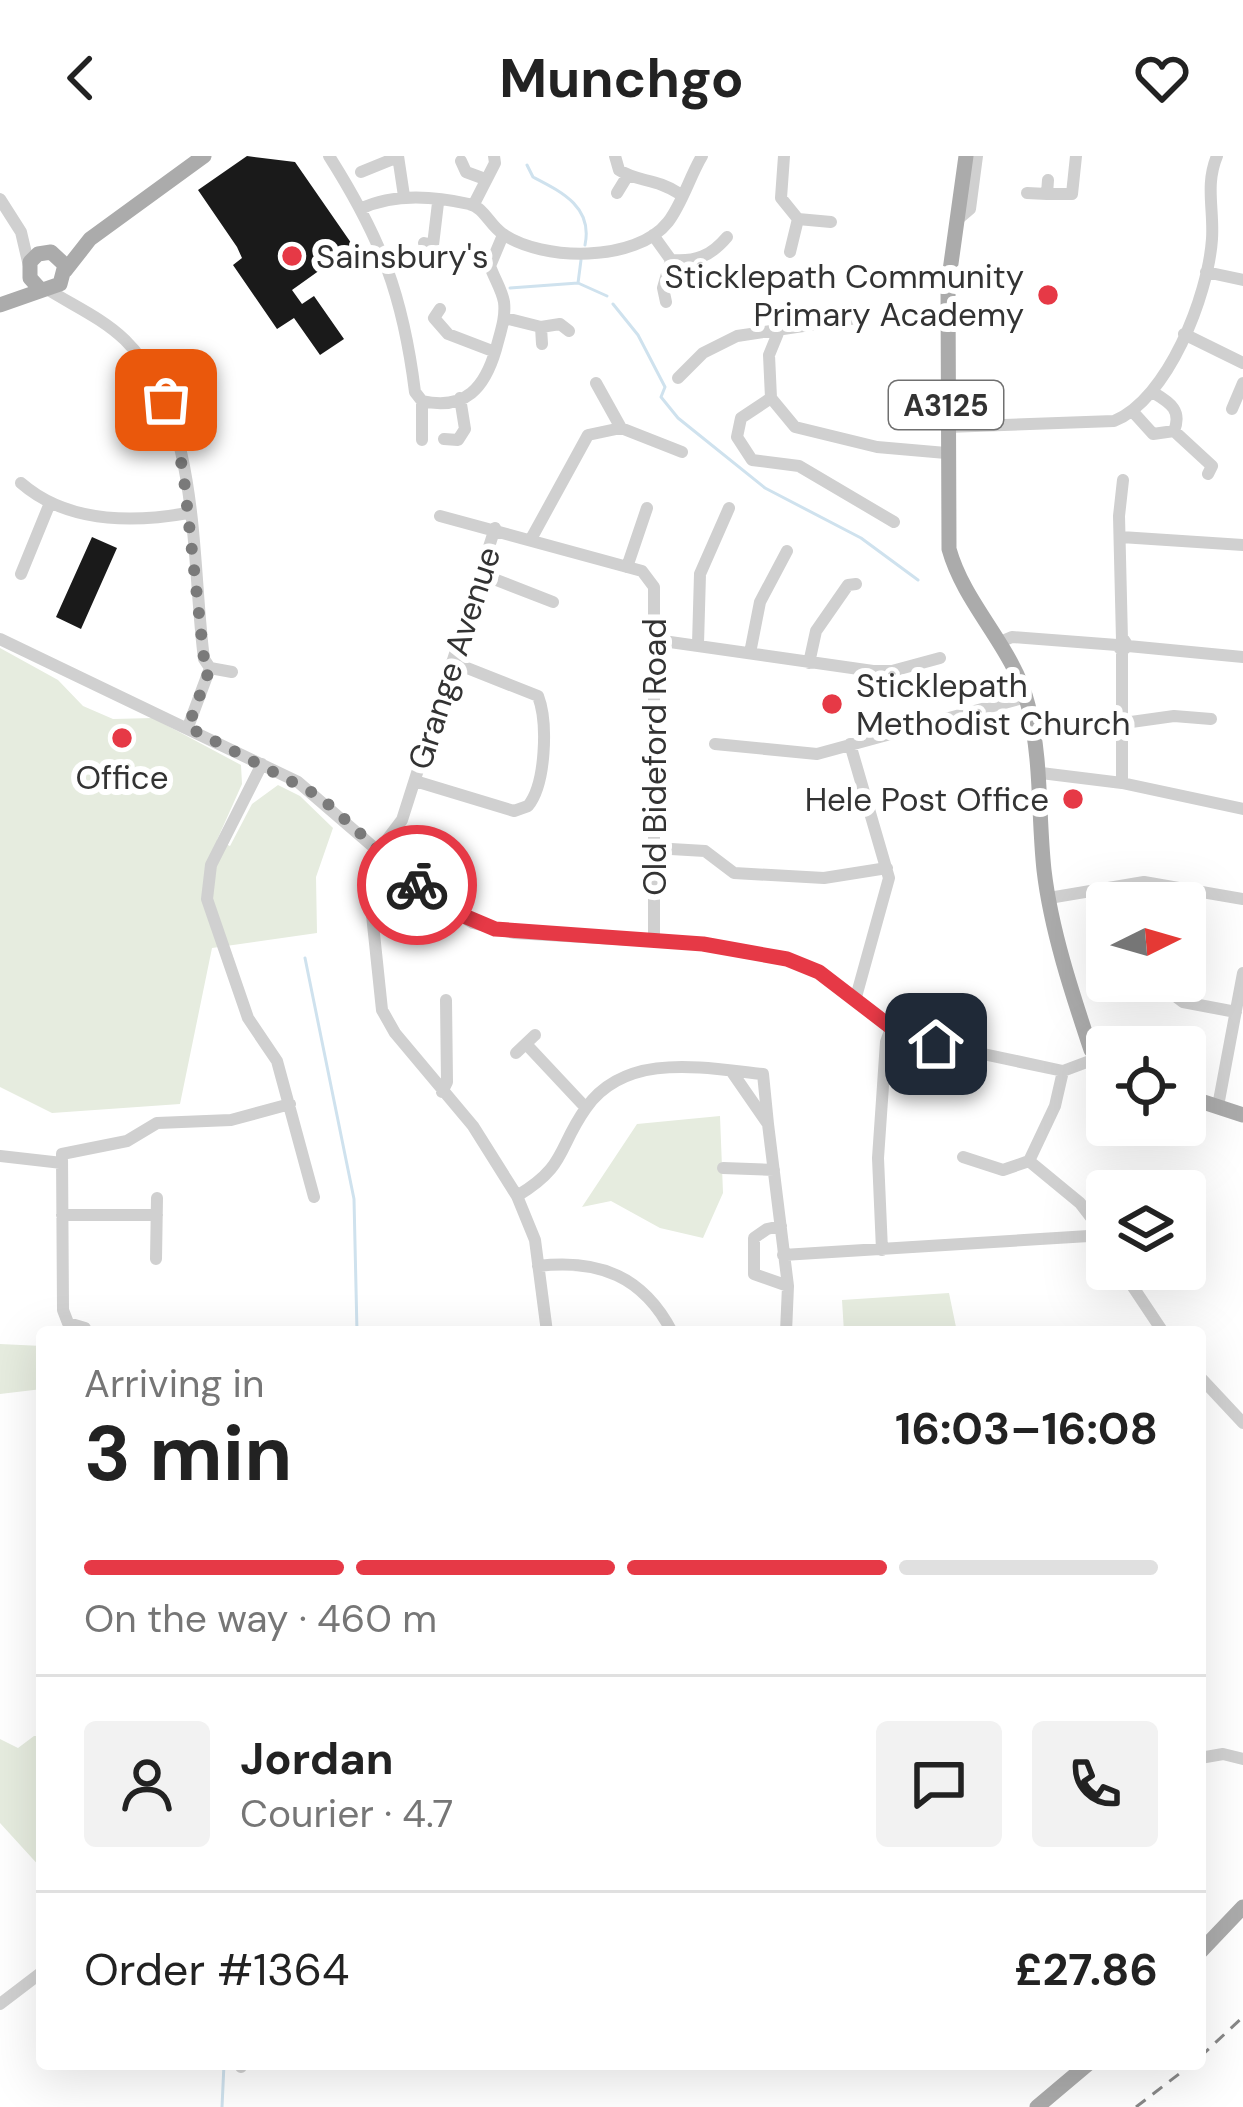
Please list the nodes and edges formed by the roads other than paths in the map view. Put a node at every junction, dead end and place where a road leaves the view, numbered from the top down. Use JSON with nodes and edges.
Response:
{"nodes":[{"id":1,"x":204,"y":156,"type":"edge"},
{"id":2,"x":328,"y":156,"type":"edge"},
{"id":3,"x":398,"y":156,"type":"edge"},
{"id":4,"x":615,"y":156,"type":"edge"},
{"id":5,"x":702,"y":156,"type":"edge"},
{"id":6,"x":784,"y":156,"type":"edge"},
{"id":7,"x":966,"y":156,"type":"edge"},
{"id":8,"x":977,"y":156,"type":"edge"},
{"id":9,"x":1076,"y":156,"type":"edge"},
{"id":10,"x":1217,"y":156,"type":"edge"},
{"id":11,"x":494,"y":159,"type":"edge"},
{"id":12,"x":512,"y":160,"type":"dead end"},
{"id":13,"x":368,"y":164,"type":"edge"},
{"id":14,"x":628,"y":175,"type":"junction"},
{"id":15,"x":451,"y":177,"type":"dead end"},
{"id":16,"x":485,"y":178,"type":"junction"},
{"id":17,"x":617,"y":193,"type":"dead end"},
{"id":18,"x":1027,"y":193,"type":"dead end"},
{"id":19,"x":680,"y":194,"type":"junction"},
{"id":20,"x":404,"y":196,"type":"junction"},
{"id":21,"x":0,"y":199,"type":"edge"},
{"id":22,"x":438,"y":203,"type":"junction"},
{"id":23,"x":474,"y":204,"type":"junction"},
{"id":24,"x":360,"y":209,"type":"junction"},
{"id":25,"x":798,"y":219,"type":"junction"},
{"id":26,"x":956,"y":221,"type":"junction"},
{"id":27,"x":833,"y":222,"type":"dead end"},
{"id":28,"x":21,"y":232,"type":"junction"},
{"id":29,"x":503,"y":235,"type":"junction"},
{"id":30,"x":653,"y":235,"type":"junction"},
{"id":31,"x":727,"y":237,"type":"dead end"},
{"id":32,"x":90,"y":239,"type":"junction"},
{"id":33,"x":433,"y":246,"type":"dead end"},
{"id":34,"x":716,"y":250,"type":"junction"},
{"id":35,"x":48,"y":252,"type":"junction"},
{"id":36,"x":788,"y":255,"type":"dead end"},
{"id":37,"x":671,"y":260,"type":"junction"},
{"id":38,"x":727,"y":264,"type":"dead end"},
{"id":39,"x":1206,"y":272,"type":"junction"},
{"id":40,"x":64,"y":275,"type":"junction"},
{"id":41,"x":36,"y":279,"type":"junction"},
{"id":42,"x":1243,"y":280,"type":"edge"},
{"id":43,"x":660,"y":293,"type":"dead end"},
{"id":44,"x":3,"y":303,"type":"edge"},
{"id":45,"x":76,"y":304,"type":"junction"},
{"id":46,"x":432,"y":317,"type":"dead end"},
{"id":47,"x":505,"y":317,"type":"junction"},
{"id":48,"x":856,"y":317,"type":"dead end"},
{"id":49,"x":541,"y":327,"type":"junction"},
{"id":50,"x":569,"y":331,"type":"dead end"},
{"id":51,"x":778,"y":333,"type":"junction"},
{"id":52,"x":1184,"y":334,"type":"junction"},
{"id":53,"x":542,"y":344,"type":"dead end"},
{"id":54,"x":495,"y":352,"type":"junction"},
{"id":55,"x":1243,"y":363,"type":"edge"},
{"id":56,"x":687,"y":375,"type":"dead end"},
{"id":57,"x":1243,"y":382,"type":"edge"},
{"id":58,"x":596,"y":383,"type":"dead end"},
{"id":59,"x":1154,"y":393,"type":"junction"},
{"id":60,"x":460,"y":398,"type":"junction"},
{"id":61,"x":770,"y":398,"type":"junction"},
{"id":62,"x":422,"y":401,"type":"junction"},
{"id":63,"x":605,"y":402,"type":"junction"},
{"id":64,"x":1232,"y":409,"type":"dead end"},
{"id":65,"x":1134,"y":413,"type":"junction"},
{"id":66,"x":946,"y":427,"type":"junction"},
{"id":67,"x":621,"y":428,"type":"junction"},
{"id":68,"x":1174,"y":431,"type":"junction"},
{"id":69,"x":588,"y":435,"type":"junction"},
{"id":70,"x":422,"y":440,"type":"dead end"},
{"id":71,"x":455,"y":444,"type":"dead end"},
{"id":72,"x":682,"y":452,"type":"dead end"},
{"id":73,"x":946,"y":453,"type":"junction"},
{"id":74,"x":1208,"y":474,"type":"dead end"},
{"id":75,"x":1123,"y":480,"type":"dead end"},
{"id":76,"x":21,"y":483,"type":"dead end"},
{"id":77,"x":50,"y":503,"type":"junction"},
{"id":78,"x":646,"y":508,"type":"dead end"},
{"id":79,"x":729,"y":508,"type":"dead end"},
{"id":80,"x":188,"y":513,"type":"junction"},
{"id":81,"x":887,"y":522,"type":"dead end"},
{"id":82,"x":495,"y":528,"type":"junction"},
{"id":83,"x":432,"y":530,"type":"dead end"},
{"id":84,"x":1121,"y":537,"type":"junction"},
{"id":85,"x":531,"y":539,"type":"junction"},
{"id":86,"x":1243,"y":545,"type":"edge"},
{"id":87,"x":788,"y":549,"type":"dead end"},
{"id":88,"x":627,"y":567,"type":"junction"},
{"id":89,"x":20,"y":574,"type":"dead end"},
{"id":90,"x":482,"y":574,"type":"junction"},
{"id":91,"x":850,"y":581,"type":"dead end"},
{"id":92,"x":553,"y":602,"type":"dead end"},
{"id":93,"x":0,"y":639,"type":"edge"},
{"id":94,"x":656,"y":640,"type":"junction"},
{"id":95,"x":1000,"y":642,"type":"junction"},
{"id":96,"x":698,"y":644,"type":"junction"},
{"id":97,"x":1122,"y":646,"type":"junction"},
{"id":98,"x":750,"y":653,"type":"junction"},
{"id":99,"x":933,"y":656,"type":"dead end"},
{"id":100,"x":1243,"y":657,"type":"edge"},
{"id":101,"x":452,"y":662,"type":"junction"},
{"id":102,"x":809,"y":663,"type":"junction"},
{"id":103,"x":210,"y":668,"type":"junction"},
{"id":104,"x":232,"y":672,"type":"dead end"},
{"id":105,"x":1026,"y":697,"type":"junction"},
{"id":106,"x":1210,"y":719,"type":"dead end"},
{"id":107,"x":1124,"y":723,"type":"junction"},
{"id":108,"x":188,"y":727,"type":"junction"},
{"id":109,"x":716,"y":744,"type":"dead end"},
{"id":110,"x":850,"y":745,"type":"junction"},
{"id":111,"x":262,"y":764,"type":"junction"},
{"id":112,"x":1041,"y":773,"type":"junction"},
{"id":113,"x":416,"y":781,"type":"junction"},
{"id":114,"x":1126,"y":785,"type":"junction"},
{"id":115,"x":1243,"y":809,"type":"edge"},
{"id":116,"x":654,"y":848,"type":"junction"},
{"id":117,"x":385,"y":855,"type":"junction"},
{"id":118,"x":887,"y":868,"type":"junction"},
{"id":119,"x":1086,"y":892,"type":"edge"},
{"id":120,"x":1206,"y":893,"type":"edge"},
{"id":121,"x":1049,"y":898,"type":"junction"},
{"id":122,"x":1243,"y":899,"type":"edge"},
{"id":123,"x":654,"y":940,"type":"junction"},
{"id":124,"x":1243,"y":973,"type":"edge"},
{"id":125,"x":856,"y":997,"type":"junction"},
{"id":126,"x":446,"y":1000,"type":"dead end"},
{"id":127,"x":1183,"y":1002,"type":"edge"},
{"id":128,"x":1236,"y":1012,"type":"junction"},
{"id":129,"x":1089,"y":1026,"type":"edge"},
{"id":130,"x":892,"y":1028,"type":"junction"},
{"id":131,"x":526,"y":1044,"type":"dead end"},
{"id":132,"x":1086,"y":1067,"type":"edge"},
{"id":133,"x":1063,"y":1071,"type":"junction"},
{"id":134,"x":731,"y":1072,"type":"junction"},
{"id":135,"x":442,"y":1092,"type":"junction"},
{"id":136,"x":1206,"y":1103,"type":"edge"},
{"id":137,"x":290,"y":1104,"type":"junction"},
{"id":138,"x":1217,"y":1106,"type":"junction"},
{"id":139,"x":586,"y":1108,"type":"junction"},
{"id":140,"x":1243,"y":1115,"type":"edge"},
{"id":141,"x":768,"y":1124,"type":"junction"},
{"id":142,"x":0,"y":1156,"type":"edge"},
{"id":143,"x":64,"y":1157,"type":"junction"},
{"id":144,"x":962,"y":1157,"type":"dead end"},
{"id":145,"x":1029,"y":1160,"type":"junction"},
{"id":146,"x":723,"y":1168,"type":"dead end"},
{"id":147,"x":774,"y":1170,"type":"junction"},
{"id":148,"x":517,"y":1196,"type":"junction"},
{"id":149,"x":314,"y":1197,"type":"dead end"},
{"id":150,"x":158,"y":1198,"type":"dead end"},
{"id":151,"x":1086,"y":1211,"type":"edge"},
{"id":152,"x":62,"y":1215,"type":"junction"},
{"id":153,"x":157,"y":1215,"type":"junction"},
{"id":154,"x":781,"y":1226,"type":"junction"},
{"id":155,"x":1086,"y":1238,"type":"edge"},
{"id":156,"x":881,"y":1250,"type":"junction"},
{"id":157,"x":783,"y":1255,"type":"junction"},
{"id":158,"x":156,"y":1259,"type":"dead end"},
{"id":159,"x":538,"y":1266,"type":"junction"},
{"id":160,"x":788,"y":1286,"type":"junction"},
{"id":161,"x":1135,"y":1290,"type":"edge"},
{"id":162,"x":78,"y":1326,"type":"edge"},
{"id":163,"x":546,"y":1326,"type":"edge"},
{"id":164,"x":668,"y":1326,"type":"edge"},
{"id":165,"x":786,"y":1326,"type":"edge"},
{"id":166,"x":1159,"y":1326,"type":"edge"},
{"id":167,"x":1206,"y":1383,"type":"edge"},
{"id":168,"x":1243,"y":1423,"type":"edge"},
{"id":169,"x":1206,"y":1756,"type":"edge"},
{"id":170,"x":1243,"y":1759,"type":"edge"},
{"id":171,"x":1243,"y":1907,"type":"edge"},
{"id":172,"x":1206,"y":1946,"type":"edge"},
{"id":173,"x":36,"y":1977,"type":"edge"},
{"id":174,"x":0,"y":2004,"type":"edge"},
{"id":175,"x":1081,"y":2070,"type":"edge"},
{"id":176,"x":1037,"y":2107,"type":"edge"}],
"edges":[{"from":1,"to":32,"type":"main road"},
{"from":2,"to":24,"type":"street"},
{"from":3,"to":13,"type":"street"},
{"from":3,"to":20,"type":"street"},
{"from":4,"to":14,"type":"street"},
{"from":5,"to":19,"type":"street"},
{"from":6,"to":25,"type":"street"},
{"from":7,"to":26,"type":"main road","number":"A3125"},
{"from":8,"to":26,"type":"street"},
{"from":9,"to":18,"type":"street"},
{"from":10,"to":39,"type":"street"},
{"from":11,"to":12,"type":"street"},
{"from":11,"to":16,"type":"street"},
{"from":14,"to":17,"type":"street"},
{"from":14,"to":19,"type":"street"},
{"from":15,"to":16,"type":"street"},
{"from":16,"to":23,"type":"street"},
{"from":19,"to":30,"type":"street"},
{"from":20,"to":22,"type":"street"},
{"from":20,"to":24,"type":"street"},
{"from":21,"to":28,"type":"street"},
{"from":22,"to":23,"type":"street"},
{"from":22,"to":33,"type":"street"},
{"from":23,"to":29,"type":"street"},
{"from":24,"to":62,"type":"street"},
{"from":25,"to":27,"type":"street"},
{"from":25,"to":36,"type":"street"},
{"from":26,"to":66,"type":"main road","number":"A3125"},
{"from":28,"to":35,"type":"street"},
{"from":28,"to":41,"type":"street"},
{"from":29,"to":30,"type":"street"},
{"from":29,"to":47,"type":"street"},
{"from":30,"to":37,"type":"street"},
{"from":31,"to":34,"type":"street"},
{"from":32,"to":35,"type":"main road"},
{"from":32,"to":40,"type":"main road"},
{"from":34,"to":37,"type":"street"},
{"from":34,"to":38,"type":"street"},
{"from":35,"to":40,"type":"main road"},
{"from":35,"to":41,"type":"main road"},
{"from":37,"to":43,"type":"street"},
{"from":39,"to":42,"type":"street"},
{"from":39,"to":52,"type":"street"},
{"from":40,"to":41,"type":"main road"},
{"from":40,"to":45,"type":"street"},
{"from":41,"to":44,"type":"main road"},
{"from":41,"to":45,"type":"street"},
{"from":45,"to":80,"type":"street"},
{"from":46,"to":54,"type":"street"},
{"from":47,"to":49,"type":"street"},
{"from":47,"to":54,"type":"street"},
{"from":48,"to":51,"type":"street"},
{"from":49,"to":50,"type":"street"},
{"from":49,"to":53,"type":"street"},
{"from":51,"to":56,"type":"street"},
{"from":51,"to":61,"type":"street"},
{"from":52,"to":55,"type":"street"},
{"from":52,"to":59,"type":"street"},
{"from":54,"to":60,"type":"street"},
{"from":57,"to":64,"type":"street"},
{"from":58,"to":63,"type":"street"},
{"from":59,"to":65,"type":"street"},
{"from":59,"to":68,"type":"street"},
{"from":60,"to":62,"type":"street"},
{"from":60,"to":71,"type":"street"},
{"from":61,"to":73,"type":"street"},
{"from":61,"to":81,"type":"street"},
{"from":62,"to":70,"type":"street"},
{"from":63,"to":67,"type":"street"},
{"from":63,"to":69,"type":"street"},
{"from":65,"to":66,"type":"street"},
{"from":65,"to":68,"type":"street"},
{"from":66,"to":73,"type":"main road","number":"A3125"},
{"from":67,"to":69,"type":"street"},
{"from":67,"to":72,"type":"street"},
{"from":68,"to":74,"type":"street"},
{"from":69,"to":85,"type":"street"},
{"from":73,"to":95,"type":"main road","number":"A3125"},
{"from":75,"to":84,"type":"street"},
{"from":76,"to":77,"type":"street"},
{"from":77,"to":80,"type":"street"},
{"from":77,"to":89,"type":"street"},
{"from":78,"to":88,"type":"street"},
{"from":79,"to":96,"type":"street"},
{"from":80,"to":103,"type":"street"},
{"from":82,"to":83,"type":"street"},
{"from":82,"to":85,"type":"street"},
{"from":82,"to":90,"type":"street","name":"Grange Avenue"},
{"from":84,"to":86,"type":"street"},
{"from":84,"to":97,"type":"street"},
{"from":85,"to":88,"type":"street"},
{"from":87,"to":98,"type":"street"},
{"from":88,"to":94,"type":"street","name":"Old Bideford Road"},
{"from":90,"to":92,"type":"street"},
{"from":90,"to":101,"type":"street","name":"Grange Avenue"},
{"from":91,"to":102,"type":"street"},
{"from":93,"to":108,"type":"street"},
{"from":94,"to":96,"type":"street"},
{"from":94,"to":116,"type":"street","name":"Old Bideford Road"},
{"from":95,"to":97,"type":"street"},
{"from":95,"to":105,"type":"main road","number":"A3125"},
{"from":96,"to":98,"type":"street"},
{"from":97,"to":100,"type":"street"},
{"from":97,"to":107,"type":"street"},
{"from":98,"to":102,"type":"street"},
{"from":99,"to":102,"type":"street"},
{"from":101,"to":113,"type":"street","name":"Grange Avenue"},
{"from":101,"to":113,"type":"street"},
{"from":103,"to":104,"type":"street"},
{"from":103,"to":108,"type":"street"},
{"from":105,"to":110,"type":"street"},
{"from":105,"to":112,"type":"main road","number":"A3125"},
{"from":106,"to":107,"type":"street"},
{"from":107,"to":114,"type":"street"},
{"from":108,"to":111,"type":"street"},
{"from":109,"to":110,"type":"street"},
{"from":110,"to":118,"type":"street"},
{"from":111,"to":117,"type":"street"},
{"from":111,"to":137,"type":"street"},
{"from":112,"to":114,"type":"street"},
{"from":112,"to":121,"type":"main road","number":"A3125"},
{"from":113,"to":117,"type":"street","name":"Grange Avenue"},
{"from":114,"to":115,"type":"street"},
{"from":116,"to":118,"type":"street"},
{"from":116,"to":123,"type":"street","name":"Old Bideford Road"},
{"from":117,"to":123,"type":"street"},
{"from":117,"to":135,"type":"street","name":"Grange Avenue"},
{"from":118,"to":125,"type":"street"},
{"from":119,"to":121,"type":"street"},
{"from":120,"to":122,"type":"street"},
{"from":121,"to":129,"type":"main road","number":"A3125"},
{"from":123,"to":125,"type":"street"},
{"from":124,"to":128,"type":"street"},
{"from":125,"to":130,"type":"street"},
{"from":126,"to":135,"type":"street"},
{"from":127,"to":128,"type":"street"},
{"from":128,"to":138,"type":"street"},
{"from":130,"to":133,"type":"street"},
{"from":130,"to":156,"type":"street"},
{"from":131,"to":139,"type":"street"},
{"from":132,"to":133,"type":"street"},
{"from":133,"to":145,"type":"street"},
{"from":134,"to":139,"type":"street"},
{"from":134,"to":141,"type":"street"},
{"from":134,"to":141,"type":"street"},
{"from":135,"to":148,"type":"street","name":"Grange Avenue"},
{"from":136,"to":138,"type":"main road"},
{"from":137,"to":143,"type":"street"},
{"from":137,"to":149,"type":"street"},
{"from":138,"to":140,"type":"main road"},
{"from":139,"to":148,"type":"street"},
{"from":141,"to":147,"type":"street"},
{"from":142,"to":143,"type":"street"},
{"from":143,"to":152,"type":"street"},
{"from":144,"to":145,"type":"street"},
{"from":145,"to":151,"type":"street"},
{"from":146,"to":147,"type":"street"},
{"from":147,"to":154,"type":"street"},
{"from":148,"to":159,"type":"street","name":"Grange Avenue"},
{"from":150,"to":153,"type":"street"},
{"from":152,"to":153,"type":"street"},
{"from":152,"to":162,"type":"street"},
{"from":153,"to":158,"type":"street"},
{"from":154,"to":157,"type":"street"},
{"from":154,"to":160,"type":"street"},
{"from":155,"to":156,"type":"street"},
{"from":156,"to":157,"type":"street"},
{"from":157,"to":160,"type":"street"},
{"from":159,"to":163,"type":"street","name":"Grange Avenue"},
{"from":159,"to":164,"type":"street"},
{"from":160,"to":165,"type":"street"},
{"from":161,"to":166,"type":"street"},
{"from":167,"to":168,"type":"street"},
{"from":169,"to":170,"type":"street"},
{"from":171,"to":172,"type":"main road"},
{"from":173,"to":174,"type":"street"},
{"from":175,"to":176,"type":"main road"}]}
